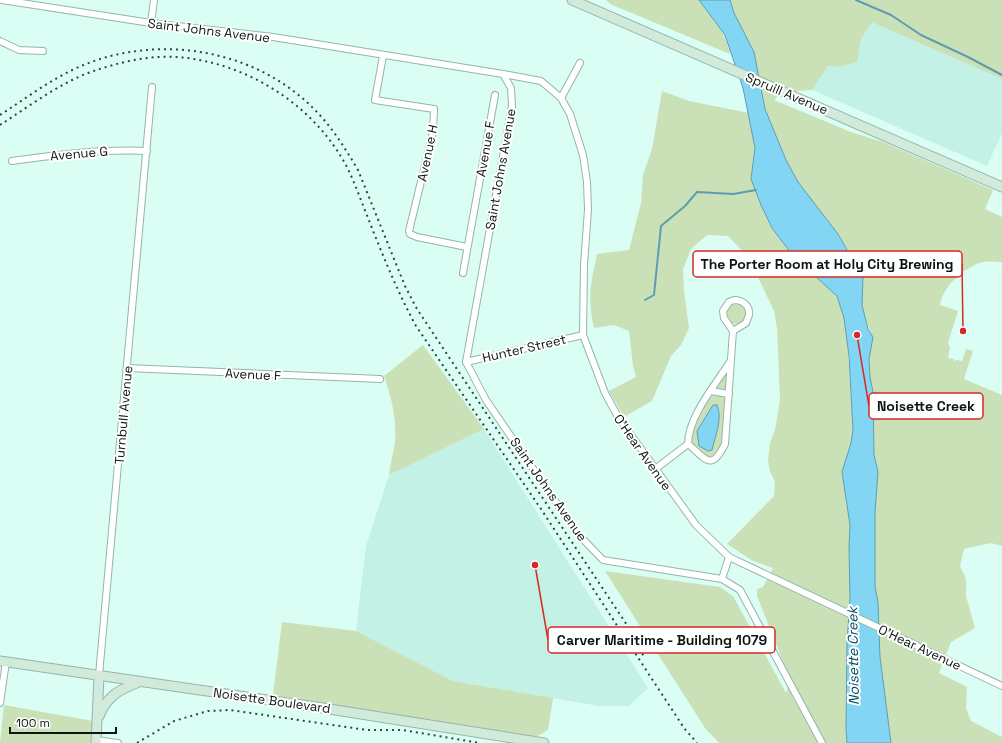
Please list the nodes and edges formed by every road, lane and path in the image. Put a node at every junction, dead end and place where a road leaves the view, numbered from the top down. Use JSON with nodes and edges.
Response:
{"nodes":[{"id":1,"x":2,"y":0,"type":"edge"},
{"id":2,"x":154,"y":0,"type":"edge"},
{"id":3,"x":572,"y":0,"type":"edge"},
{"id":4,"x":151,"y":23,"type":"junction"},
{"id":5,"x":0,"y":41,"type":"edge"},
{"id":6,"x":43,"y":51,"type":"dead end"},
{"id":7,"x":383,"y":56,"type":"junction"},
{"id":8,"x":580,"y":63,"type":"dead end"},
{"id":9,"x":503,"y":74,"type":"junction"},
{"id":10,"x":152,"y":87,"type":"dead end"},
{"id":11,"x":495,"y":96,"type":"dead end"},
{"id":12,"x":560,"y":98,"type":"junction"},
{"id":13,"x":147,"y":151,"type":"junction"},
{"id":14,"x":12,"y":161,"type":"dead end"},
{"id":15,"x":1002,"y":187,"type":"edge"},
{"id":16,"x":467,"y":247,"type":"junction"},
{"id":17,"x":463,"y":273,"type":"dead end"},
{"id":18,"x":733,"y":331,"type":"junction"},
{"id":19,"x":583,"y":335,"type":"junction"},
{"id":20,"x":466,"y":362,"type":"junction"},
{"id":21,"x":730,"y":362,"type":"junction"},
{"id":22,"x":127,"y":368,"type":"junction"},
{"id":23,"x":380,"y":379,"type":"dead end"},
{"id":24,"x":711,"y":391,"type":"junction"},
{"id":25,"x":729,"y":394,"type":"junction"},
{"id":26,"x":688,"y":444,"type":"junction"},
{"id":27,"x":654,"y":470,"type":"junction"},
{"id":28,"x":729,"y":558,"type":"junction"},
{"id":29,"x":722,"y":580,"type":"junction"},
{"id":30,"x":3,"y":661,"type":"edge"},
{"id":31,"x":99,"y":675,"type":"junction"},
{"id":32,"x":141,"y":681,"type":"junction"},
{"id":33,"x":1002,"y":686,"type":"edge"},
{"id":34,"x":0,"y":704,"type":"edge"},
{"id":35,"x":97,"y":719,"type":"junction"},
{"id":36,"x":96,"y":741,"type":"edge"},
{"id":37,"x":118,"y":743,"type":"edge"},
{"id":38,"x":544,"y":743,"type":"edge"},
{"id":39,"x":822,"y":743,"type":"edge"}],
"edges":[{"from":1,"to":4,"type":"street","name":"Saint Johns Avenue"},
{"from":2,"to":4,"type":"street"},
{"from":3,"to":15,"type":"street","name":"Spruill Avenue"},
{"from":4,"to":7,"type":"street","name":"Saint Johns Avenue"},
{"from":5,"to":6,"type":"street"},
{"from":7,"to":9,"type":"street","name":"Saint Johns Avenue"},
{"from":7,"to":16,"type":"street","name":"Avenue H"},
{"from":8,"to":12,"type":"street"},
{"from":9,"to":12,"type":"street","name":"O'Hear Avenue"},
{"from":9,"to":20,"type":"street","name":"Saint Johns Avenue"},
{"from":10,"to":13,"type":"street","name":"Turnbull Avenue"},
{"from":11,"to":16,"type":"street","name":"Avenue F"},
{"from":12,"to":19,"type":"street","name":"O'Hear Avenue"},
{"from":13,"to":14,"type":"street","name":"Avenue G"},
{"from":13,"to":22,"type":"street","name":"Turnbull Avenue"},
{"from":16,"to":17,"type":"street","name":"Avenue F"},
{"from":18,"to":18,"type":"street"},
{"from":18,"to":21,"type":"street"},
{"from":19,"to":20,"type":"street","name":"Hunter Street"},
{"from":19,"to":27,"type":"street","name":"O'Hear Avenue"},
{"from":20,"to":29,"type":"street","name":"Saint Johns Avenue"},
{"from":21,"to":24,"type":"street"},
{"from":21,"to":25,"type":"street"},
{"from":22,"to":23,"type":"street","name":"Avenue F"},
{"from":22,"to":31,"type":"street","name":"Turnbull Avenue"},
{"from":24,"to":25,"type":"street"},
{"from":24,"to":26,"type":"street"},
{"from":25,"to":26,"type":"street"},
{"from":26,"to":27,"type":"street"},
{"from":27,"to":28,"type":"street","name":"O'Hear Avenue"},
{"from":28,"to":29,"type":"street"},
{"from":28,"to":33,"type":"street","name":"O'Hear Avenue"},
{"from":29,"to":39,"type":"street","name":"Saint Johns Avenue"},
{"from":30,"to":31,"type":"street","name":"Noisette Boulevard"},
{"from":30,"to":34,"type":"street"},
{"from":31,"to":32,"type":"street","name":"Noisette Boulevard"},
{"from":31,"to":35,"type":"street","name":"Turnbull Avenue"},
{"from":32,"to":35,"type":"street"},
{"from":32,"to":38,"type":"street","name":"Noisette Boulevard"},
{"from":35,"to":36,"type":"street","name":"Turnbull Avenue"},
{"from":36,"to":37,"type":"street"}]}
